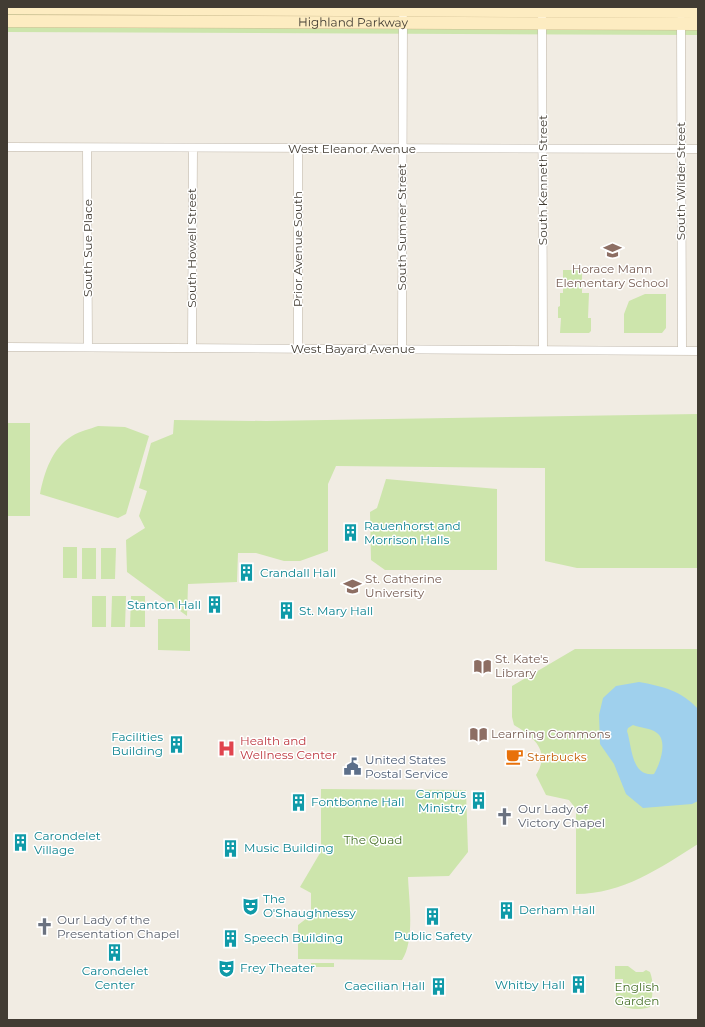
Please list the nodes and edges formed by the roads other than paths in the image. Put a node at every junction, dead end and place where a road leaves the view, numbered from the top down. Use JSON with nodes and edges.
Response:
{"nodes":[{"id":1,"x":7,"y":8,"type":"edge"},
{"id":2,"x":152,"y":8,"type":"edge"},
{"id":3,"x":560,"y":8,"type":"edge"},
{"id":4,"x":403,"y":9,"type":"junction"},
{"id":5,"x":542,"y":10,"type":"junction"},
{"id":6,"x":681,"y":12,"type":"junction"},
{"id":7,"x":698,"y":12,"type":"edge"},
{"id":8,"x":7,"y":21,"type":"edge"},
{"id":9,"x":152,"y":22,"type":"junction"},
{"id":10,"x":403,"y":23,"type":"junction"},
{"id":11,"x":542,"y":23,"type":"junction"},
{"id":12,"x":561,"y":24,"type":"junction"},
{"id":13,"x":681,"y":24,"type":"junction"},
{"id":14,"x":698,"y":24,"type":"edge"},
{"id":15,"x":7,"y":147,"type":"edge"},
{"id":16,"x":87,"y":148,"type":"junction"},
{"id":17,"x":193,"y":148,"type":"junction"},
{"id":18,"x":543,"y":148,"type":"junction"},
{"id":19,"x":298,"y":149,"type":"junction"},
{"id":20,"x":403,"y":149,"type":"junction"},
{"id":21,"x":682,"y":149,"type":"junction"},
{"id":22,"x":698,"y":149,"type":"edge"},
{"id":23,"x":7,"y":347,"type":"edge"},
{"id":24,"x":88,"y":347,"type":"junction"},
{"id":25,"x":192,"y":348,"type":"junction"},
{"id":26,"x":298,"y":348,"type":"junction"},
{"id":27,"x":402,"y":349,"type":"junction"},
{"id":28,"x":543,"y":350,"type":"junction"},
{"id":29,"x":682,"y":351,"type":"junction"},
{"id":30,"x":698,"y":351,"type":"edge"}],
"edges":[{"from":1,"to":2,"type":"street","name":"Highland Parkway"},
{"from":2,"to":4,"type":"street","name":"Highland Parkway"},
{"from":2,"to":9,"type":"street"},
{"from":3,"to":5,"type":"street","name":"Highland Parkway"},
{"from":3,"to":6,"type":"street","name":"Highland Parkway"},
{"from":3,"to":12,"type":"street"},
{"from":4,"to":5,"type":"street","name":"Highland Parkway"},
{"from":4,"to":10,"type":"street","name":"South Sumner Street"},
{"from":5,"to":11,"type":"street","name":"South Kenneth Street"},
{"from":6,"to":7,"type":"street","name":"Highland Parkway"},
{"from":6,"to":13,"type":"street","name":"South Wilder Street"},
{"from":8,"to":9,"type":"street","name":"Highland Parkway"},
{"from":9,"to":10,"type":"street","name":"Highland Parkway"},
{"from":10,"to":11,"type":"street","name":"Highland Parkway"},
{"from":10,"to":20,"type":"street","name":"South Sumner Street"},
{"from":11,"to":12,"type":"street","name":"Highland Parkway"},
{"from":11,"to":18,"type":"street","name":"South Kenneth Street"},
{"from":12,"to":13,"type":"street","name":"Highland Parkway"},
{"from":13,"to":14,"type":"street","name":"Highland Parkway"},
{"from":13,"to":21,"type":"street","name":"South Wilder Street"},
{"from":15,"to":16,"type":"street","name":"West Eleanor Avenue"},
{"from":16,"to":17,"type":"street","name":"West Eleanor Avenue"},
{"from":16,"to":24,"type":"street","name":"South Sue Place"},
{"from":17,"to":19,"type":"street","name":"West Eleanor Avenue"},
{"from":17,"to":25,"type":"street","name":"South Howell Street"},
{"from":18,"to":20,"type":"street","name":"West Eleanor Avenue"},
{"from":18,"to":21,"type":"street","name":"West Eleanor Avenue"},
{"from":18,"to":28,"type":"street","name":"South Kenneth Street"},
{"from":19,"to":20,"type":"street","name":"West Eleanor Avenue"},
{"from":19,"to":26,"type":"street","name":"Prior Avenue South"},
{"from":20,"to":27,"type":"street","name":"South Sumner Street"},
{"from":21,"to":22,"type":"street","name":"West Eleanor Avenue"},
{"from":21,"to":29,"type":"street","name":"South Wilder Street"},
{"from":23,"to":24,"type":"street","name":"West Bayard Avenue"},
{"from":24,"to":25,"type":"street","name":"West Bayard Avenue"},
{"from":25,"to":26,"type":"street","name":"West Bayard Avenue"},
{"from":26,"to":27,"type":"street","name":"West Bayard Avenue"},
{"from":27,"to":28,"type":"street","name":"West Bayard Avenue"},
{"from":28,"to":29,"type":"street","name":"West Bayard Avenue"},
{"from":29,"to":30,"type":"street","name":"West Bayard Avenue"}]}
